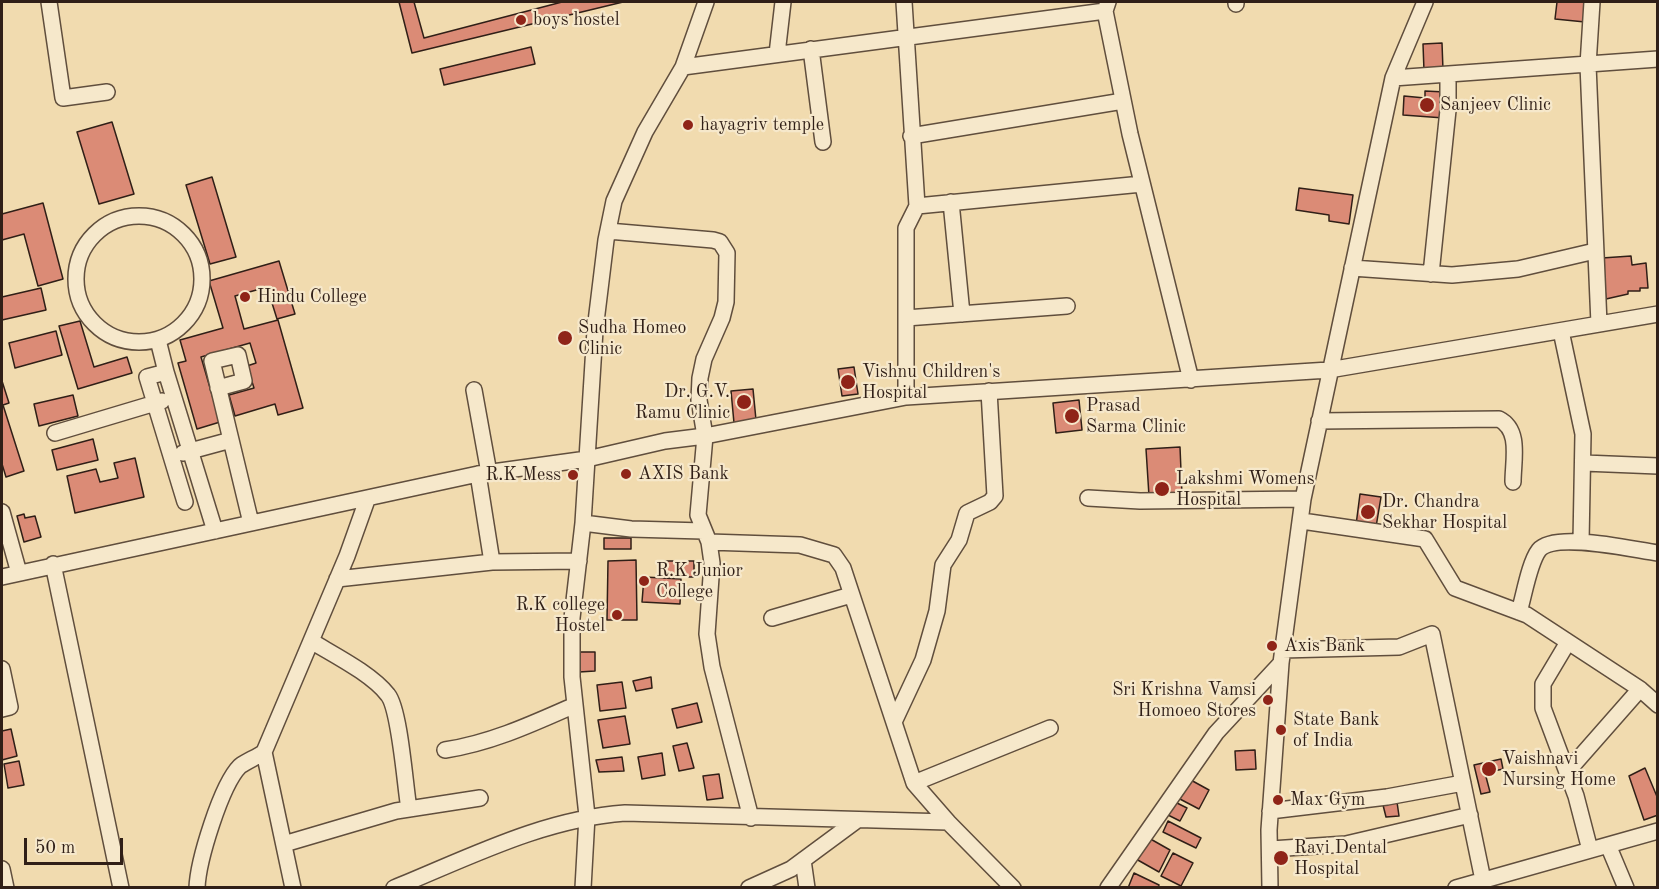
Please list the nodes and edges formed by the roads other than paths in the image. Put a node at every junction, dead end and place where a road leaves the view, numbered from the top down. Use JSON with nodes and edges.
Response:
{"nodes":[{"id":1,"x":49,"y":2,"type":"edge"},
{"id":2,"x":706,"y":2,"type":"edge"},
{"id":3,"x":783,"y":2,"type":"edge"},
{"id":4,"x":904,"y":2,"type":"edge"},
{"id":5,"x":1425,"y":2,"type":"edge"},
{"id":6,"x":1592,"y":2,"type":"edge"},
{"id":7,"x":1107,"y":7,"type":"edge"},
{"id":8,"x":908,"y":36,"type":"junction"},
{"id":9,"x":811,"y":49,"type":"junction"},
{"id":10,"x":777,"y":54,"type":"junction"},
{"id":11,"x":1658,"y":59,"type":"edge"},
{"id":12,"x":1588,"y":65,"type":"junction"},
{"id":13,"x":683,"y":67,"type":"junction"},
{"id":14,"x":1448,"y":75,"type":"junction"},
{"id":15,"x":1393,"y":78,"type":"junction"},
{"id":16,"x":107,"y":92,"type":"dead end"},
{"id":17,"x":1123,"y":101,"type":"junction"},
{"id":18,"x":911,"y":136,"type":"junction"},
{"id":19,"x":823,"y":142,"type":"dead end"},
{"id":20,"x":1143,"y":184,"type":"junction"},
{"id":21,"x":951,"y":202,"type":"junction"},
{"id":22,"x":916,"y":206,"type":"junction"},
{"id":23,"x":608,"y":231,"type":"junction"},
{"id":24,"x":1595,"y":251,"type":"junction"},
{"id":25,"x":1352,"y":268,"type":"junction"},
{"id":26,"x":1431,"y":274,"type":"junction"},
{"id":27,"x":1067,"y":306,"type":"dead end"},
{"id":28,"x":962,"y":314,"type":"junction"},
{"id":29,"x":1658,"y":314,"type":"edge"},
{"id":30,"x":906,"y":318,"type":"junction"},
{"id":31,"x":1599,"y":324,"type":"junction"},
{"id":32,"x":1561,"y":331,"type":"junction"},
{"id":33,"x":158,"y":340,"type":"junction"},
{"id":34,"x":1329,"y":370,"type":"junction"},
{"id":35,"x":166,"y":372,"type":"junction"},
{"id":36,"x":1191,"y":380,"type":"junction"},
{"id":37,"x":218,"y":388,"type":"dead end"},
{"id":38,"x":474,"y":390,"type":"dead end"},
{"id":39,"x":989,"y":391,"type":"junction"},
{"id":40,"x":174,"y":397,"type":"junction"},
{"id":41,"x":906,"y":397,"type":"junction"},
{"id":42,"x":155,"y":403,"type":"junction"},
{"id":43,"x":1319,"y":421,"type":"junction"},
{"id":44,"x":55,"y":433,"type":"dead end"},
{"id":45,"x":705,"y":436,"type":"junction"},
{"id":46,"x":231,"y":440,"type":"junction"},
{"id":47,"x":190,"y":451,"type":"junction"},
{"id":48,"x":171,"y":456,"type":"junction"},
{"id":49,"x":586,"y":459,"type":"junction"},
{"id":50,"x":1584,"y":463,"type":"junction"},
{"id":51,"x":1658,"y":466,"type":"edge"},
{"id":52,"x":484,"y":473,"type":"junction"},
{"id":53,"x":1513,"y":482,"type":"dead end"},
{"id":54,"x":1088,"y":498,"type":"dead end"},
{"id":55,"x":1303,"y":499,"type":"junction"},
{"id":56,"x":367,"y":500,"type":"junction"},
{"id":57,"x":185,"y":502,"type":"dead end"},
{"id":58,"x":2,"y":512,"type":"edge"},
{"id":59,"x":1302,"y":521,"type":"junction"},
{"id":60,"x":251,"y":523,"type":"junction"},
{"id":61,"x":583,"y":523,"type":"junction"},
{"id":62,"x":215,"y":531,"type":"junction"},
{"id":63,"x":706,"y":537,"type":"junction"},
{"id":64,"x":1581,"y":542,"type":"junction"},
{"id":65,"x":1658,"y":553,"type":"edge"},
{"id":66,"x":579,"y":561,"type":"junction"},
{"id":67,"x":492,"y":562,"type":"junction"},
{"id":68,"x":53,"y":564,"type":"junction"},
{"id":69,"x":19,"y":573,"type":"junction"},
{"id":70,"x":2,"y":577,"type":"edge"},
{"id":71,"x":338,"y":579,"type":"junction"},
{"id":72,"x":852,"y":595,"type":"junction"},
{"id":73,"x":1519,"y":612,"type":"junction"},
{"id":74,"x":772,"y":618,"type":"dead end"},
{"id":75,"x":311,"y":641,"type":"junction"},
{"id":76,"x":1568,"y":642,"type":"junction"},
{"id":77,"x":1282,"y":656,"type":"junction"},
{"id":78,"x":2,"y":669,"type":"edge"},
{"id":79,"x":1640,"y":689,"type":"junction"},
{"id":80,"x":575,"y":705,"type":"junction"},
{"id":81,"x":1658,"y":705,"type":"edge"},
{"id":82,"x":2,"y":709,"type":"edge"},
{"id":83,"x":894,"y":722,"type":"junction"},
{"id":84,"x":1050,"y":728,"type":"dead end"},
{"id":85,"x":445,"y":750,"type":"dead end"},
{"id":86,"x":264,"y":752,"type":"junction"},
{"id":87,"x":1567,"y":772,"type":"junction"},
{"id":88,"x":914,"y":783,"type":"junction"},
{"id":89,"x":1463,"y":783,"type":"junction"},
{"id":90,"x":480,"y":798,"type":"dead end"},
{"id":91,"x":409,"y":809,"type":"junction"},
{"id":92,"x":1270,"y":811,"type":"junction"},
{"id":93,"x":1470,"y":815,"type":"junction"},
{"id":94,"x":587,"y":816,"type":"junction"},
{"id":95,"x":751,"y":818,"type":"junction"},
{"id":96,"x":856,"y":821,"type":"junction"},
{"id":97,"x":948,"y":822,"type":"junction"},
{"id":98,"x":1658,"y":831,"type":"edge"},
{"id":99,"x":284,"y":844,"type":"junction"},
{"id":100,"x":1608,"y":845,"type":"junction"},
{"id":101,"x":1270,"y":849,"type":"junction"},
{"id":102,"x":1590,"y":850,"type":"junction"},
{"id":103,"x":803,"y":860,"type":"junction"},
{"id":104,"x":2,"y":869,"type":"edge"},
{"id":105,"x":1483,"y":880,"type":"junction"},
{"id":106,"x":1006,"y":885,"type":"edge"},
{"id":107,"x":6,"y":888,"type":"edge"},
{"id":108,"x":121,"y":888,"type":"edge"},
{"id":109,"x":197,"y":888,"type":"edge"},
{"id":110,"x":293,"y":888,"type":"edge"},
{"id":111,"x":394,"y":888,"type":"edge"},
{"id":112,"x":584,"y":888,"type":"edge"},
{"id":113,"x":749,"y":888,"type":"edge"},
{"id":114,"x":807,"y":888,"type":"edge"},
{"id":115,"x":1108,"y":888,"type":"edge"},
{"id":116,"x":1270,"y":888,"type":"edge"},
{"id":117,"x":1456,"y":888,"type":"edge"},
{"id":118,"x":1626,"y":888,"type":"edge"}],
"edges":[{"from":1,"to":16,"type":"street"},
{"from":2,"to":13,"type":"street"},
{"from":3,"to":10,"type":"street"},
{"from":4,"to":8,"type":"street"},
{"from":5,"to":15,"type":"street"},
{"from":6,"to":12,"type":"street"},
{"from":7,"to":8,"type":"street"},
{"from":7,"to":17,"type":"street"},
{"from":8,"to":9,"type":"street"},
{"from":8,"to":18,"type":"street"},
{"from":9,"to":10,"type":"street"},
{"from":9,"to":19,"type":"street"},
{"from":10,"to":13,"type":"street"},
{"from":11,"to":12,"type":"street"},
{"from":12,"to":14,"type":"street"},
{"from":12,"to":24,"type":"street"},
{"from":13,"to":23,"type":"street"},
{"from":14,"to":15,"type":"street"},
{"from":14,"to":26,"type":"street"},
{"from":15,"to":25,"type":"street"},
{"from":17,"to":18,"type":"street"},
{"from":17,"to":20,"type":"street"},
{"from":18,"to":22,"type":"street"},
{"from":20,"to":21,"type":"street"},
{"from":20,"to":36,"type":"street"},
{"from":21,"to":22,"type":"street"},
{"from":21,"to":28,"type":"street"},
{"from":22,"to":30,"type":"street"},
{"from":23,"to":45,"type":"street"},
{"from":23,"to":49,"type":"street"},
{"from":24,"to":26,"type":"street"},
{"from":24,"to":31,"type":"street"},
{"from":25,"to":26,"type":"street"},
{"from":25,"to":34,"type":"street"},
{"from":27,"to":28,"type":"street"},
{"from":28,"to":30,"type":"street"},
{"from":29,"to":31,"type":"street"},
{"from":30,"to":41,"type":"street"},
{"from":31,"to":32,"type":"street"},
{"from":32,"to":34,"type":"street"},
{"from":32,"to":50,"type":"street"},
{"from":33,"to":33,"type":"street"},
{"from":33,"to":35,"type":"street"},
{"from":34,"to":36,"type":"street"},
{"from":34,"to":43,"type":"street"},
{"from":35,"to":40,"type":"street"},
{"from":35,"to":42,"type":"street"},
{"from":36,"to":39,"type":"street"},
{"from":37,"to":46,"type":"street"},
{"from":38,"to":52,"type":"street"},
{"from":39,"to":41,"type":"street"},
{"from":39,"to":83,"type":"street"},
{"from":40,"to":42,"type":"street"},
{"from":40,"to":47,"type":"street"},
{"from":41,"to":45,"type":"street"},
{"from":42,"to":44,"type":"street"},
{"from":42,"to":48,"type":"street"},
{"from":43,"to":53,"type":"street"},
{"from":43,"to":55,"type":"street"},
{"from":45,"to":49,"type":"street"},
{"from":45,"to":63,"type":"street"},
{"from":46,"to":47,"type":"street"},
{"from":46,"to":60,"type":"street"},
{"from":47,"to":48,"type":"street"},
{"from":47,"to":62,"type":"street"},
{"from":48,"to":57,"type":"street"},
{"from":49,"to":52,"type":"street"},
{"from":49,"to":61,"type":"street"},
{"from":50,"to":51,"type":"street"},
{"from":50,"to":64,"type":"street"},
{"from":52,"to":56,"type":"street"},
{"from":52,"to":67,"type":"street"},
{"from":54,"to":55,"type":"street"},
{"from":55,"to":59,"type":"street"},
{"from":56,"to":60,"type":"street"},
{"from":56,"to":71,"type":"street"},
{"from":58,"to":69,"type":"street"},
{"from":59,"to":73,"type":"street"},
{"from":59,"to":77,"type":"street"},
{"from":60,"to":62,"type":"street"},
{"from":61,"to":63,"type":"street"},
{"from":61,"to":66,"type":"street"},
{"from":62,"to":68,"type":"street"},
{"from":63,"to":72,"type":"street"},
{"from":63,"to":95,"type":"street"},
{"from":64,"to":65,"type":"street"},
{"from":64,"to":73,"type":"street"},
{"from":66,"to":67,"type":"street"},
{"from":66,"to":80,"type":"street"},
{"from":67,"to":71,"type":"street"},
{"from":68,"to":69,"type":"street"},
{"from":68,"to":108,"type":"street"},
{"from":69,"to":70,"type":"street"},
{"from":71,"to":75,"type":"street"},
{"from":72,"to":74,"type":"street"},
{"from":72,"to":83,"type":"street"},
{"from":73,"to":76,"type":"street"},
{"from":75,"to":86,"type":"street"},
{"from":75,"to":91,"type":"street"},
{"from":76,"to":79,"type":"street"},
{"from":76,"to":87,"type":"street"},
{"from":77,"to":89,"type":"street"},
{"from":77,"to":92,"type":"street"},
{"from":77,"to":115,"type":"street"},
{"from":78,"to":82,"type":"street"},
{"from":79,"to":81,"type":"street"},
{"from":79,"to":87,"type":"street"},
{"from":80,"to":85,"type":"street"},
{"from":80,"to":94,"type":"street"},
{"from":83,"to":88,"type":"street"},
{"from":84,"to":88,"type":"street"},
{"from":86,"to":99,"type":"street"},
{"from":86,"to":109,"type":"street"},
{"from":87,"to":102,"type":"street"},
{"from":88,"to":97,"type":"street"},
{"from":89,"to":92,"type":"street"},
{"from":89,"to":93,"type":"street"},
{"from":90,"to":91,"type":"street"},
{"from":91,"to":99,"type":"street"},
{"from":92,"to":101,"type":"street"},
{"from":93,"to":101,"type":"street"},
{"from":93,"to":105,"type":"street"},
{"from":94,"to":95,"type":"street"},
{"from":94,"to":111,"type":"street"},
{"from":94,"to":112,"type":"street"},
{"from":95,"to":96,"type":"street"},
{"from":96,"to":97,"type":"street"},
{"from":96,"to":103,"type":"street"},
{"from":97,"to":106,"type":"street"},
{"from":98,"to":100,"type":"street"},
{"from":99,"to":110,"type":"street"},
{"from":100,"to":102,"type":"street"},
{"from":100,"to":118,"type":"street"},
{"from":101,"to":116,"type":"street"},
{"from":102,"to":105,"type":"street"},
{"from":103,"to":113,"type":"street"},
{"from":103,"to":114,"type":"street"},
{"from":104,"to":107,"type":"street"},
{"from":105,"to":117,"type":"street"}]}
